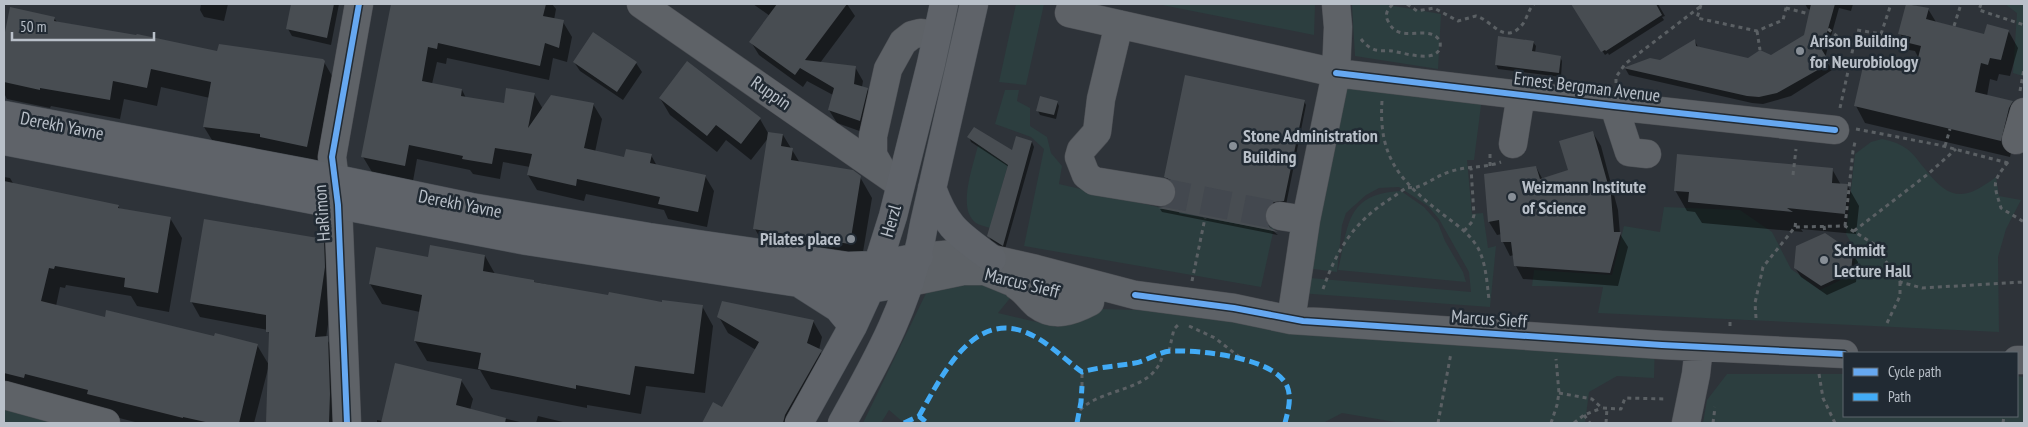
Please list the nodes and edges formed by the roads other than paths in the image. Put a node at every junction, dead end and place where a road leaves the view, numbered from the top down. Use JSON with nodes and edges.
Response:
{"nodes":[{"id":1,"x":359,"y":4,"type":"edge"},
{"id":2,"x":641,"y":4,"type":"edge"},
{"id":3,"x":944,"y":4,"type":"edge"},
{"id":4,"x":974,"y":4,"type":"edge"},
{"id":5,"x":1070,"y":8,"type":"edge"},
{"id":6,"x":1337,"y":16,"type":"edge"},
{"id":7,"x":1119,"y":24,"type":"junction"},
{"id":8,"x":937,"y":35,"type":"junction"},
{"id":9,"x":1336,"y":73,"type":"junction"},
{"id":10,"x":1521,"y":94,"type":"junction"},
{"id":11,"x":1614,"y":106,"type":"junction"},
{"id":12,"x":2024,"y":112,"type":"edge"},
{"id":13,"x":4,"y":115,"type":"edge"},
{"id":14,"x":1847,"y":130,"type":"road end"},
{"id":15,"x":4,"y":141,"type":"edge"},
{"id":16,"x":1513,"y":144,"type":"road end"},
{"id":17,"x":2012,"y":152,"type":"road end"},
{"id":18,"x":1647,"y":154,"type":"dead end"},
{"id":19,"x":891,"y":177,"type":"junction"},
{"id":20,"x":932,"y":188,"type":"junction"},
{"id":21,"x":337,"y":192,"type":"junction"},
{"id":22,"x":1162,"y":192,"type":"tunnel mouth"},
{"id":23,"x":992,"y":259,"type":"junction"},
{"id":24,"x":914,"y":269,"type":"junction"},
{"id":25,"x":874,"y":277,"type":"junction"},
{"id":26,"x":799,"y":283,"type":"junction"},
{"id":27,"x":1135,"y":295,"type":"junction"},
{"id":28,"x":1291,"y":320,"type":"junction"},
{"id":29,"x":853,"y":326,"type":"junction"},
{"id":30,"x":1699,"y":347,"type":"junction"},
{"id":31,"x":1831,"y":354,"type":"edge"},
{"id":32,"x":4,"y":395,"type":"edge"},
{"id":33,"x":106,"y":423,"type":"edge"},
{"id":34,"x":347,"y":423,"type":"edge"},
{"id":35,"x":799,"y":423,"type":"edge"},
{"id":36,"x":842,"y":423,"type":"edge"},
{"id":37,"x":1686,"y":423,"type":"edge"}],
"edges":[{"from":1,"to":21,"type":"street","name":"HaRimon"},
{"from":2,"to":19,"type":"street","name":"Ruppin"},
{"from":3,"to":8,"type":"main road","name":"Herzl"},
{"from":4,"to":20,"type":"main road","name":"Herzl"},
{"from":5,"to":7,"type":"street","name":"Ernest Bergman Avenue"},
{"from":6,"to":9,"type":"street"},
{"from":7,"to":9,"type":"street","name":"Ernest Bergman Avenue"},
{"from":7,"to":22,"type":"street"},
{"from":8,"to":19,"type":"main road","name":"Herzl"},
{"from":8,"to":19,"type":"street"},
{"from":9,"to":10,"type":"street","name":"Ernest Bergman Avenue"},
{"from":9,"to":28,"type":"street"},
{"from":10,"to":11,"type":"street","name":"Ernest Bergman Avenue"},
{"from":10,"to":16,"type":"street"},
{"from":11,"to":14,"type":"street","name":"Ernest Bergman Avenue"},
{"from":11,"to":18,"type":"street"},
{"from":12,"to":17,"type":"street"},
{"from":13,"to":21,"type":"main road","name":"Derekh Yavne"},
{"from":15,"to":21,"type":"main road","name":"Derekh Yavne"},
{"from":19,"to":25,"type":"main road","name":"Herzl"},
{"from":20,"to":23,"type":"main road"},
{"from":20,"to":24,"type":"main road","name":"Herzl"},
{"from":21,"to":25,"type":"main road","name":"Derekh Yavne"},
{"from":21,"to":26,"type":"main road","name":"Derekh Yavne"},
{"from":21,"to":34,"type":"street","name":"HaRimon"},
{"from":23,"to":24,"type":"street","name":"Marcus Sieff"},
{"from":23,"to":27,"type":"street","name":"Marcus Sieff"},
{"from":24,"to":25,"type":"main road","name":"Derekh Yavne"},
{"from":24,"to":27,"type":"street","name":"Marcus Sieff"},
{"from":24,"to":36,"type":"main road","name":"Herzl"},
{"from":25,"to":26,"type":"main road","name":"Derekh Yavne"},
{"from":25,"to":29,"type":"main road","name":"Herzl"},
{"from":26,"to":29,"type":"main road"},
{"from":27,"to":28,"type":"street","name":"Marcus Sieff"},
{"from":28,"to":30,"type":"street","name":"Marcus Sieff"},
{"from":29,"to":35,"type":"main road","name":"Herzl"},
{"from":30,"to":31,"type":"street","name":"Marcus Sieff"},
{"from":30,"to":37,"type":"street"},
{"from":32,"to":33,"type":"street"}]}
